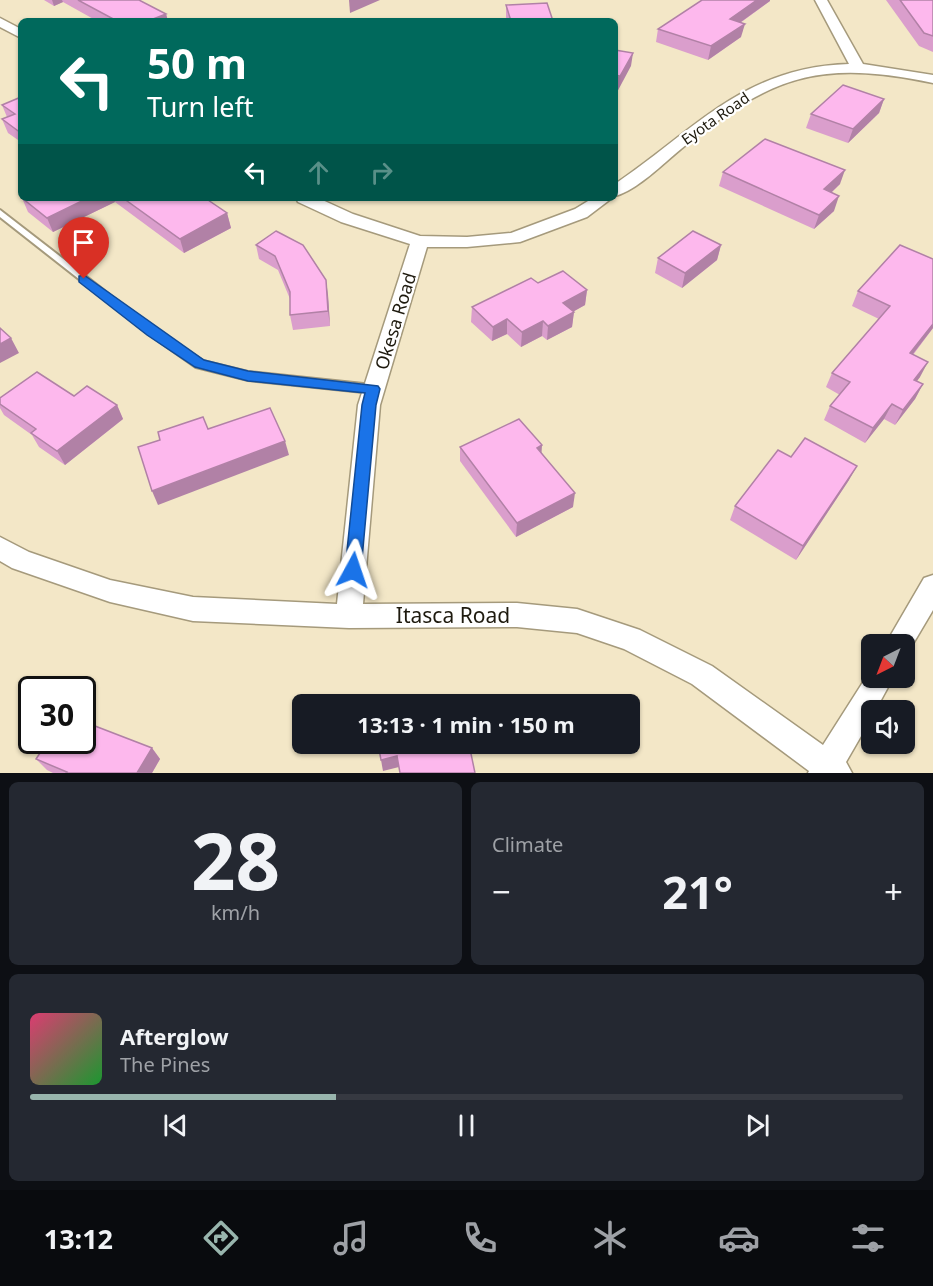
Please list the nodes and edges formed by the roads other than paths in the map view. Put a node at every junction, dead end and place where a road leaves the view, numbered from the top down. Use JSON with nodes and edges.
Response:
{"nodes":[{"id":1,"x":821,"y":0,"type":"edge"},
{"id":2,"x":0,"y":22,"type":"edge"},
{"id":3,"x":18,"y":32,"type":"edge"},
{"id":4,"x":858,"y":67,"type":"junction"},
{"id":5,"x":933,"y":79,"type":"edge"},
{"id":6,"x":618,"y":189,"type":"edge"},
{"id":7,"x":310,"y":201,"type":"edge"},
{"id":8,"x":599,"y":201,"type":"edge"},
{"id":9,"x":0,"y":213,"type":"edge"},
{"id":10,"x":420,"y":241,"type":"junction"},
{"id":11,"x":373,"y":389,"type":"junction"},
{"id":12,"x":0,"y":548,"type":"edge"},
{"id":13,"x":933,"y":586,"type":"edge"},
{"id":14,"x":349,"y":616,"type":"junction"},
{"id":15,"x":905,"y":634,"type":"edge"},
{"id":16,"x":874,"y":688,"type":"edge"},
{"id":17,"x":829,"y":770,"type":"edge"}],
"edges":[{"from":1,"to":4,"type":"street"},
{"from":2,"to":3,"type":"street"},
{"from":4,"to":5,"type":"street","name":"Eyota Road"},
{"from":4,"to":6,"type":"street","name":"Eyota Road"},
{"from":7,"to":10,"type":"street"},
{"from":8,"to":10,"type":"street"},
{"from":9,"to":11,"type":"lane"},
{"from":10,"to":11,"type":"street","name":"Okesa Road"},
{"from":11,"to":14,"type":"street","name":"Okesa Road"},
{"from":12,"to":14,"type":"street","name":"Itasca Road"},
{"from":13,"to":15,"type":"street"},
{"from":14,"to":17,"type":"street","name":"Itasca Road"},
{"from":16,"to":17,"type":"street"}]}
